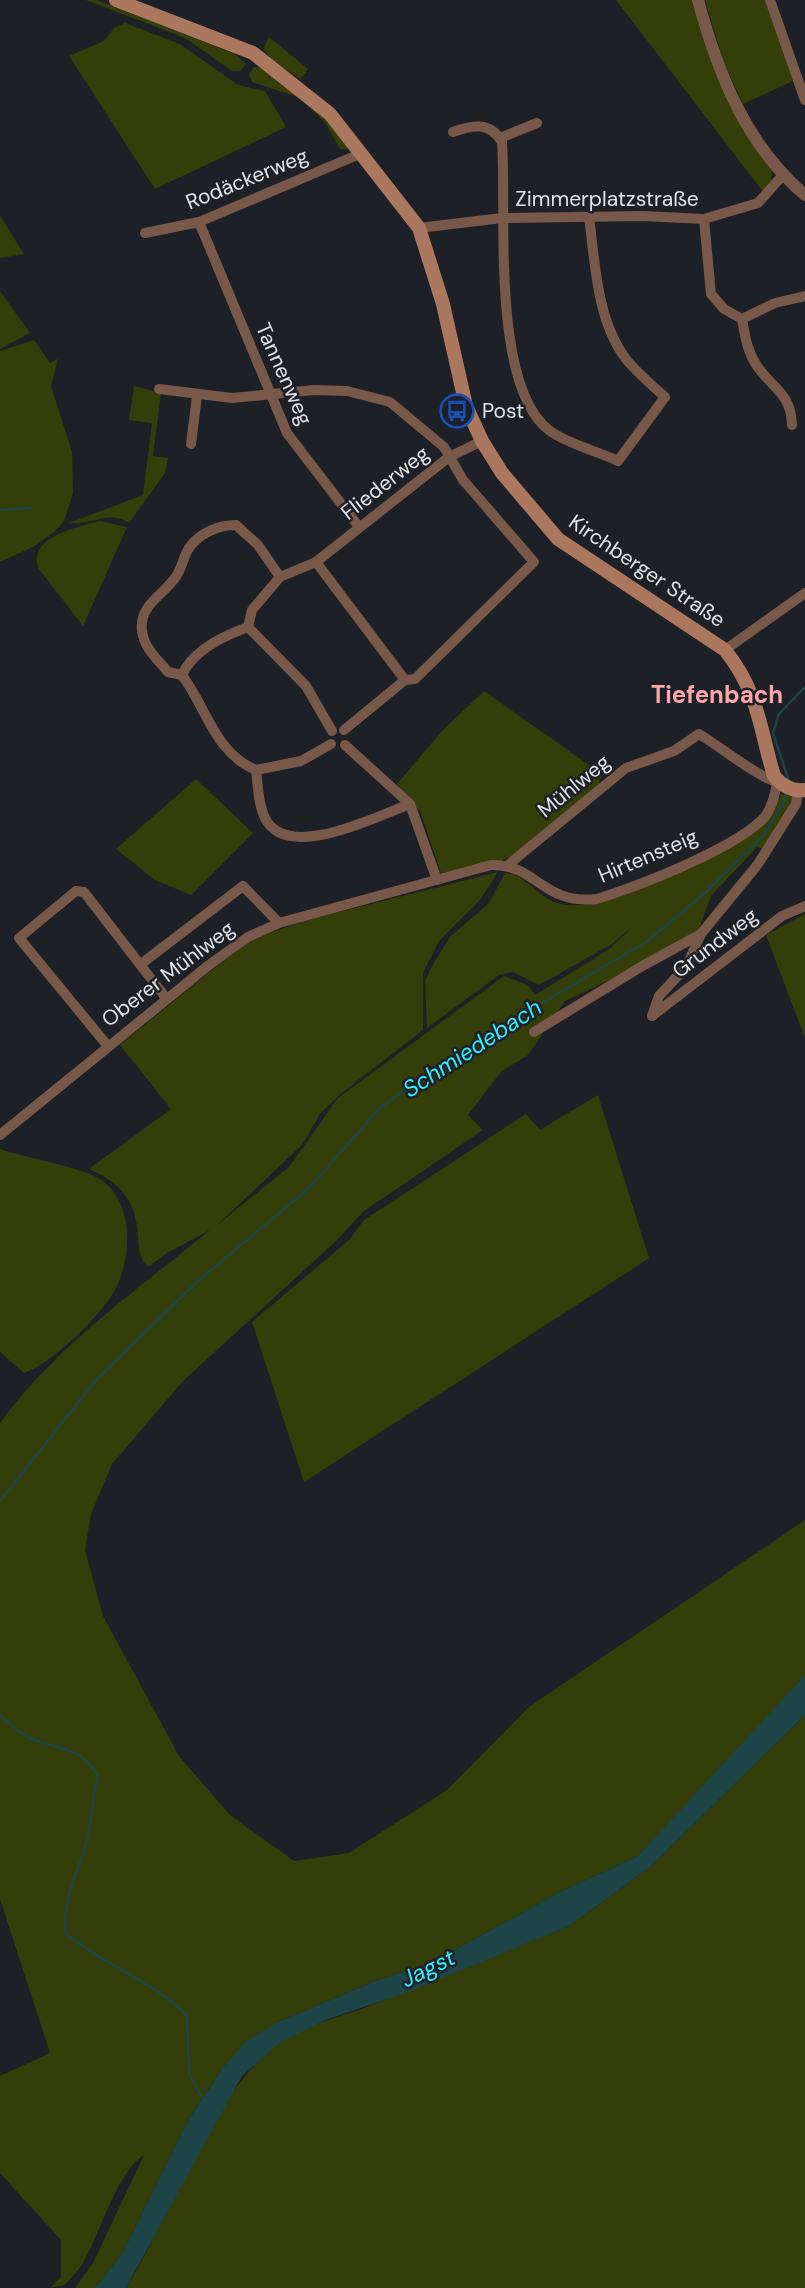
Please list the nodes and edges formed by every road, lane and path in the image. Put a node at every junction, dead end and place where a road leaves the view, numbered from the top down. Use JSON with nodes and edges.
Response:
{"nodes":[{"id":1,"x":116,"y":0,"type":"edge"},
{"id":2,"x":698,"y":0,"type":"edge"},
{"id":3,"x":770,"y":0,"type":"edge"},
{"id":4,"x":805,"y":100,"type":"edge"},
{"id":5,"x":537,"y":124,"type":"dead end"},
{"id":6,"x":453,"y":132,"type":"dead end"},
{"id":7,"x":500,"y":138,"type":"junction"},
{"id":8,"x":362,"y":153,"type":"junction"},
{"id":9,"x":782,"y":176,"type":"junction"},
{"id":10,"x":805,"y":195,"type":"edge"},
{"id":11,"x":589,"y":217,"type":"junction"},
{"id":12,"x":502,"y":218,"type":"junction"},
{"id":13,"x":704,"y":219,"type":"junction"},
{"id":14,"x":199,"y":222,"type":"junction"},
{"id":15,"x":419,"y":228,"type":"junction"},
{"id":16,"x":145,"y":233,"type":"dead end"},
{"id":17,"x":805,"y":296,"type":"edge"},
{"id":18,"x":742,"y":319,"type":"junction"},
{"id":19,"x":159,"y":389,"type":"dead end"},
{"id":20,"x":270,"y":394,"type":"junction"},
{"id":21,"x":197,"y":396,"type":"junction"},
{"id":22,"x":792,"y":425,"type":"dead end"},
{"id":23,"x":482,"y":441,"type":"junction"},
{"id":24,"x":191,"y":444,"type":"dead end"},
{"id":25,"x":449,"y":457,"type":"junction"},
{"id":26,"x":359,"y":527,"type":"junction"},
{"id":27,"x":316,"y":562,"type":"junction"},
{"id":28,"x":280,"y":576,"type":"junction"},
{"id":29,"x":805,"y":593,"type":"edge"},
{"id":30,"x":248,"y":627,"type":"junction"},
{"id":31,"x":725,"y":650,"type":"junction"},
{"id":32,"x":182,"y":675,"type":"junction"},
{"id":33,"x":405,"y":680,"type":"junction"},
{"id":34,"x":338,"y":730,"type":"junction"},
{"id":35,"x":331,"y":744,"type":"junction"},
{"id":36,"x":345,"y":745,"type":"junction"},
{"id":37,"x":256,"y":770,"type":"junction"},
{"id":38,"x":791,"y":787,"type":"edge"},
{"id":39,"x":410,"y":804,"type":"junction"},
{"id":40,"x":508,"y":864,"type":"junction"},
{"id":41,"x":437,"y":880,"type":"junction"},
{"id":42,"x":805,"y":906,"type":"edge"},
{"id":43,"x":279,"y":923,"type":"junction"},
{"id":44,"x":701,"y":934,"type":"junction"},
{"id":45,"x":141,"y":964,"type":"junction"},
{"id":46,"x":166,"y":998,"type":"junction"},
{"id":47,"x":534,"y":1032,"type":"dead end"},
{"id":48,"x":107,"y":1045,"type":"junction"},
{"id":49,"x":0,"y":1135,"type":"edge"}],
"edges":[{"from":1,"to":8,"type":"main road","name":"Kirchberger Straße"},
{"from":2,"to":9,"type":"street"},
{"from":3,"to":4,"type":"street"},
{"from":5,"to":7,"type":"street"},
{"from":6,"to":7,"type":"street"},
{"from":7,"to":12,"type":"street"},
{"from":8,"to":14,"type":"street","name":"Rodäckerweg"},
{"from":8,"to":15,"type":"main road","name":"Kirchberger Straße"},
{"from":9,"to":10,"type":"street"},
{"from":9,"to":13,"type":"street","name":"Zimmerplatzstraße"},
{"from":11,"to":12,"type":"street","name":"Zimmerplatzstraße"},
{"from":11,"to":12,"type":"street"},
{"from":11,"to":13,"type":"street","name":"Zimmerplatzstraße"},
{"from":12,"to":15,"type":"street","name":"Zimmerplatzstraße"},
{"from":13,"to":18,"type":"street"},
{"from":14,"to":16,"type":"street","name":"Rodäckerweg"},
{"from":14,"to":20,"type":"street","name":"Tannenweg"},
{"from":15,"to":23,"type":"main road","name":"Kirchberger Straße"},
{"from":17,"to":18,"type":"street"},
{"from":18,"to":22,"type":"street"},
{"from":19,"to":21,"type":"street"},
{"from":20,"to":21,"type":"street"},
{"from":20,"to":25,"type":"street"},
{"from":20,"to":26,"type":"street","name":"Tannenweg"},
{"from":21,"to":24,"type":"street"},
{"from":23,"to":25,"type":"street","name":"Fliederweg"},
{"from":23,"to":31,"type":"main road","name":"Kirchberger Straße"},
{"from":25,"to":26,"type":"street","name":"Fliederweg"},
{"from":25,"to":33,"type":"street"},
{"from":26,"to":27,"type":"street","name":"Fliederweg"},
{"from":27,"to":28,"type":"street","name":"Fliederweg"},
{"from":27,"to":33,"type":"street"},
{"from":28,"to":30,"type":"street","name":"Fliederweg"},
{"from":28,"to":32,"type":"street"},
{"from":29,"to":31,"type":"street"},
{"from":30,"to":32,"type":"street"},
{"from":30,"to":34,"type":"street"},
{"from":31,"to":38,"type":"main road","name":"Kirchberger Straße"},
{"from":32,"to":37,"type":"street"},
{"from":33,"to":34,"type":"street"},
{"from":34,"to":35,"type":"street"},
{"from":34,"to":36,"type":"street"},
{"from":35,"to":36,"type":"street"},
{"from":35,"to":37,"type":"street"},
{"from":36,"to":39,"type":"street"},
{"from":37,"to":39,"type":"street"},
{"from":38,"to":40,"type":"street","name":"Hirtensteig"},
{"from":38,"to":40,"type":"street","name":"Mühlweg"},
{"from":38,"to":44,"type":"street"},
{"from":39,"to":41,"type":"street"},
{"from":40,"to":41,"type":"street","name":"Oberer Mühlweg"},
{"from":41,"to":43,"type":"street","name":"Oberer Mühlweg"},
{"from":42,"to":44,"type":"street","name":"Grundweg"},
{"from":43,"to":45,"type":"street"},
{"from":43,"to":46,"type":"street","name":"Oberer Mühlweg"},
{"from":44,"to":47,"type":"street"},
{"from":45,"to":46,"type":"street"},
{"from":45,"to":48,"type":"street"},
{"from":46,"to":48,"type":"street","name":"Oberer Mühlweg"},
{"from":48,"to":49,"type":"street","name":"Oberer Mühlweg"}]}
